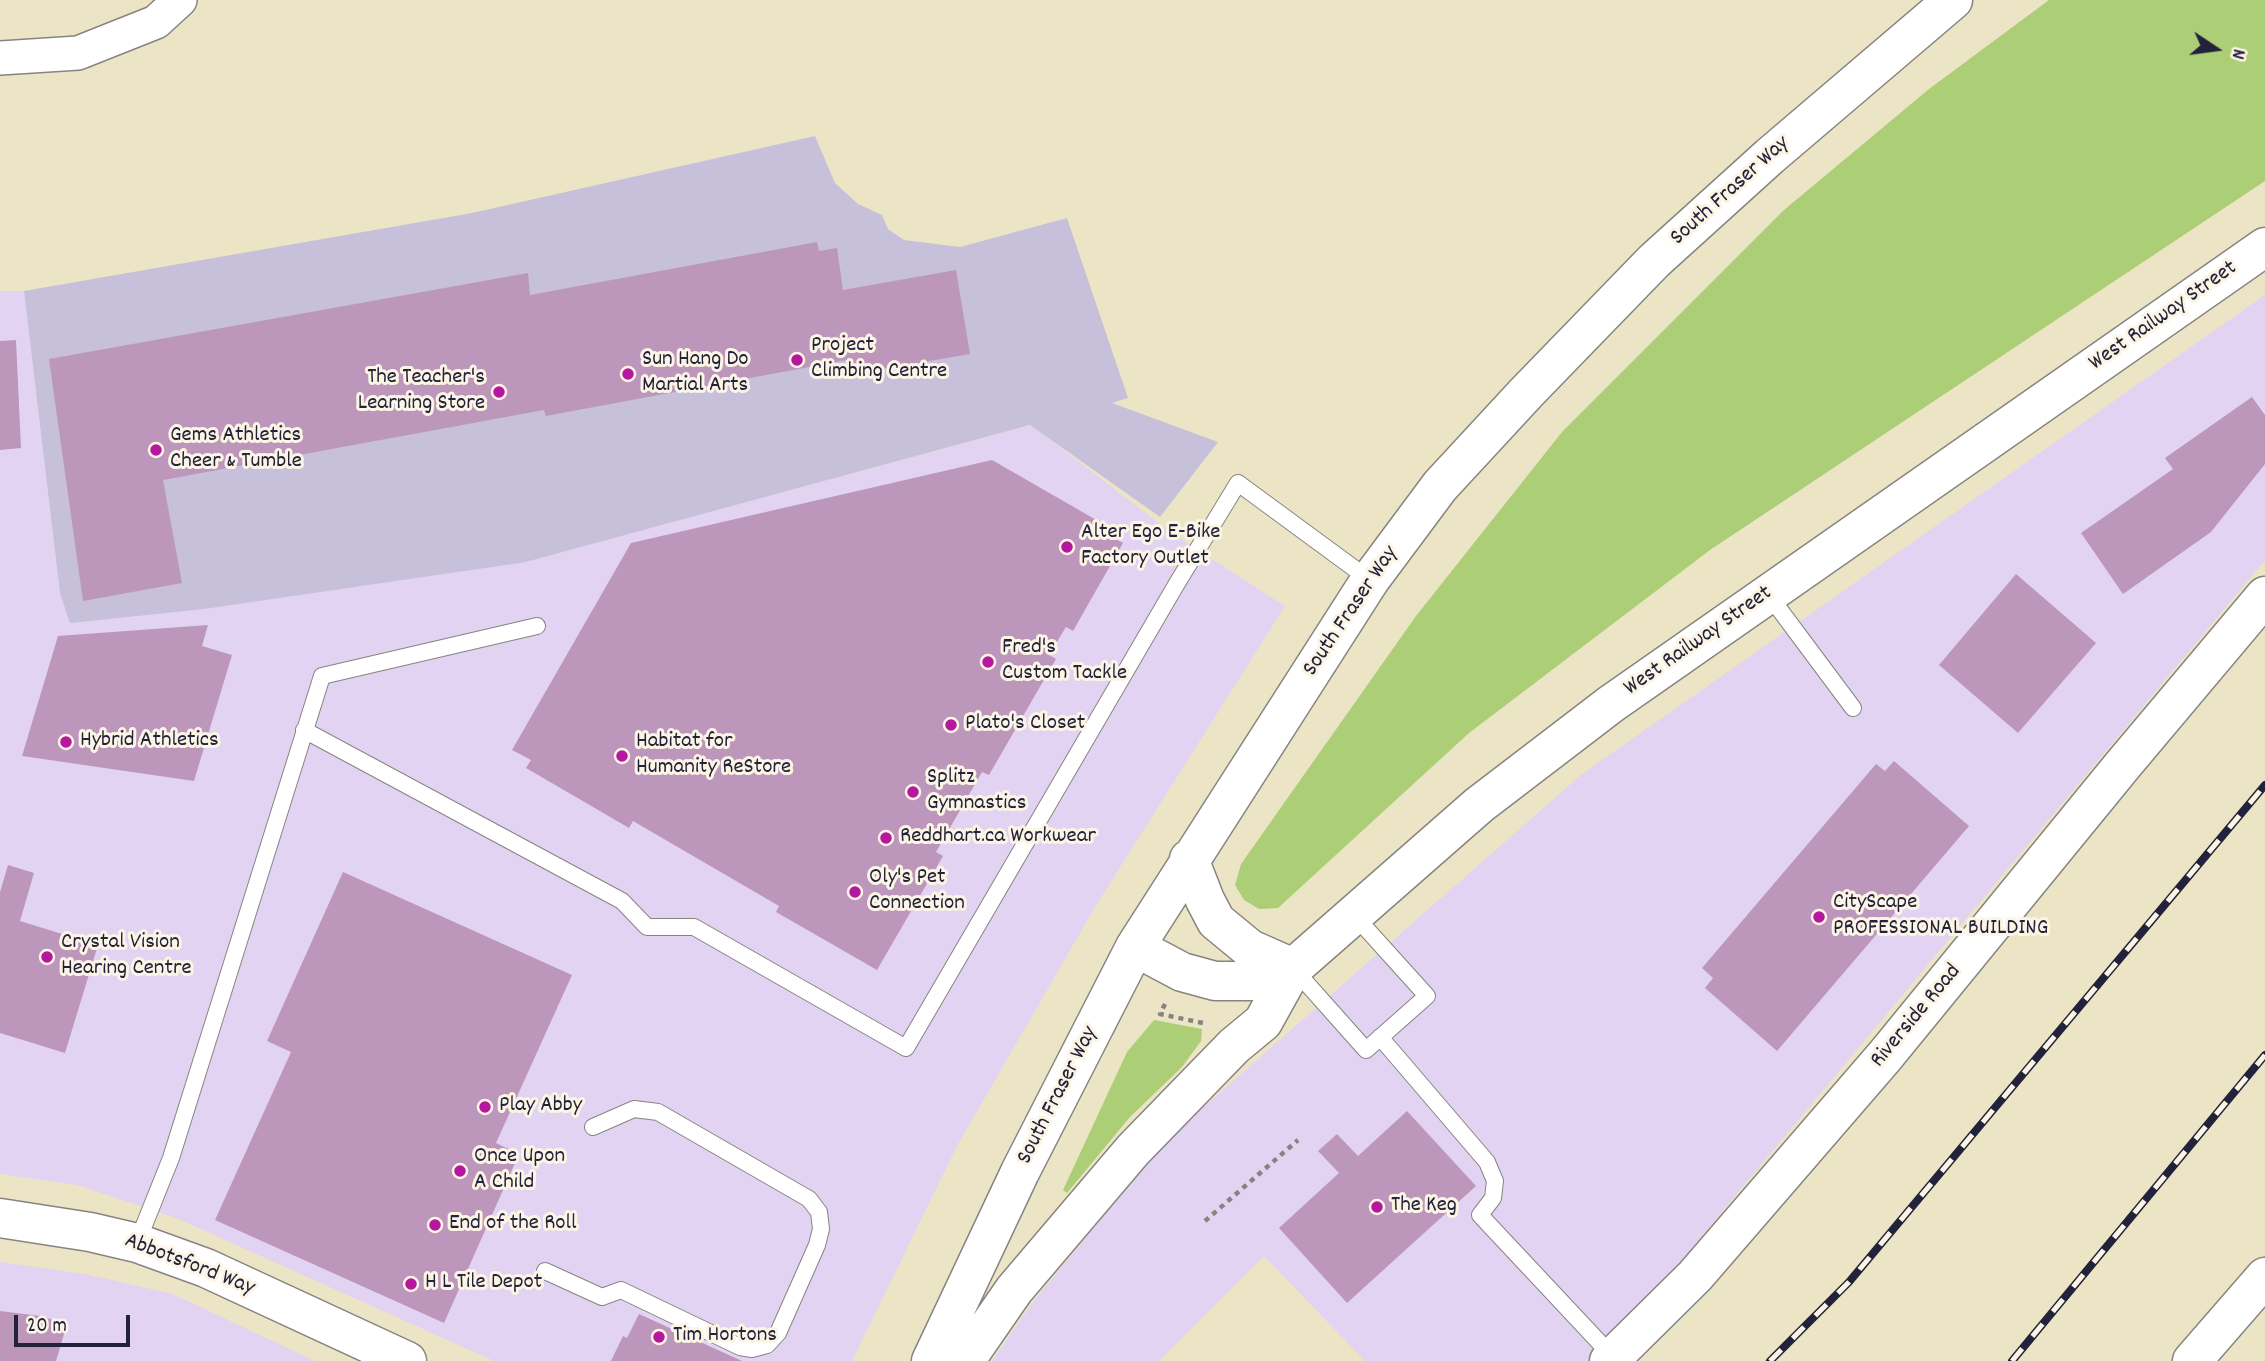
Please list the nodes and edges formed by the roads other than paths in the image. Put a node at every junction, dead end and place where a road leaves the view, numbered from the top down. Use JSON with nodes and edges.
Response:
{"nodes":[{"id":1,"x":180,"y":0,"type":"edge"},
{"id":2,"x":1953,"y":0,"type":"edge"},
{"id":3,"x":0,"y":58,"type":"edge"},
{"id":4,"x":2265,"y":247,"type":"edge"},
{"id":5,"x":1370,"y":580,"type":"junction"},
{"id":6,"x":1768,"y":594,"type":"junction"},
{"id":7,"x":2265,"y":596,"type":"edge"},
{"id":8,"x":537,"y":626,"type":"dead end"},
{"id":9,"x":1853,"y":708,"type":"dead end"},
{"id":10,"x":304,"y":730,"type":"junction"},
{"id":11,"x":1189,"y":859,"type":"junction"},
{"id":12,"x":1353,"y":914,"type":"junction"},
{"id":13,"x":1135,"y":947,"type":"junction"},
{"id":14,"x":1293,"y":968,"type":"junction"},
{"id":15,"x":1380,"y":1037,"type":"junction"},
{"id":16,"x":593,"y":1127,"type":"dead end"},
{"id":17,"x":0,"y":1218,"type":"edge"},
{"id":18,"x":137,"y":1243,"type":"junction"},
{"id":19,"x":545,"y":1271,"type":"dead end"},
{"id":20,"x":2265,"y":1277,"type":"edge"},
{"id":21,"x":1611,"y":1359,"type":"edge"},
{"id":22,"x":407,"y":1361,"type":"edge"},
{"id":23,"x":931,"y":1361,"type":"edge"},
{"id":24,"x":965,"y":1361,"type":"edge"},
{"id":25,"x":2192,"y":1361,"type":"edge"}],
"edges":[{"from":1,"to":3,"type":"street"},
{"from":2,"to":5,"type":"street","name":"South Fraser Way"},
{"from":4,"to":6,"type":"street","name":"West Railway Street"},
{"from":5,"to":10,"type":"lane"},
{"from":5,"to":11,"type":"street","name":"South Fraser Way"},
{"from":6,"to":9,"type":"lane"},
{"from":6,"to":12,"type":"street","name":"West Railway Street"},
{"from":7,"to":21,"type":"street","name":"Riverside Road"},
{"from":8,"to":10,"type":"lane"},
{"from":10,"to":18,"type":"lane"},
{"from":11,"to":13,"type":"street","name":"South Fraser Way"},
{"from":11,"to":14,"type":"street"},
{"from":12,"to":14,"type":"street","name":"West Railway Street"},
{"from":12,"to":15,"type":"lane"},
{"from":13,"to":14,"type":"street","name":"West Railway Street"},
{"from":13,"to":23,"type":"street","name":"South Fraser Way"},
{"from":14,"to":15,"type":"lane"},
{"from":14,"to":24,"type":"street"},
{"from":15,"to":21,"type":"lane"},
{"from":16,"to":19,"type":"lane"},
{"from":17,"to":18,"type":"street","name":"Abbotsford Way"},
{"from":18,"to":22,"type":"street","name":"Abbotsford Way"},
{"from":20,"to":25,"type":"street"}]}
